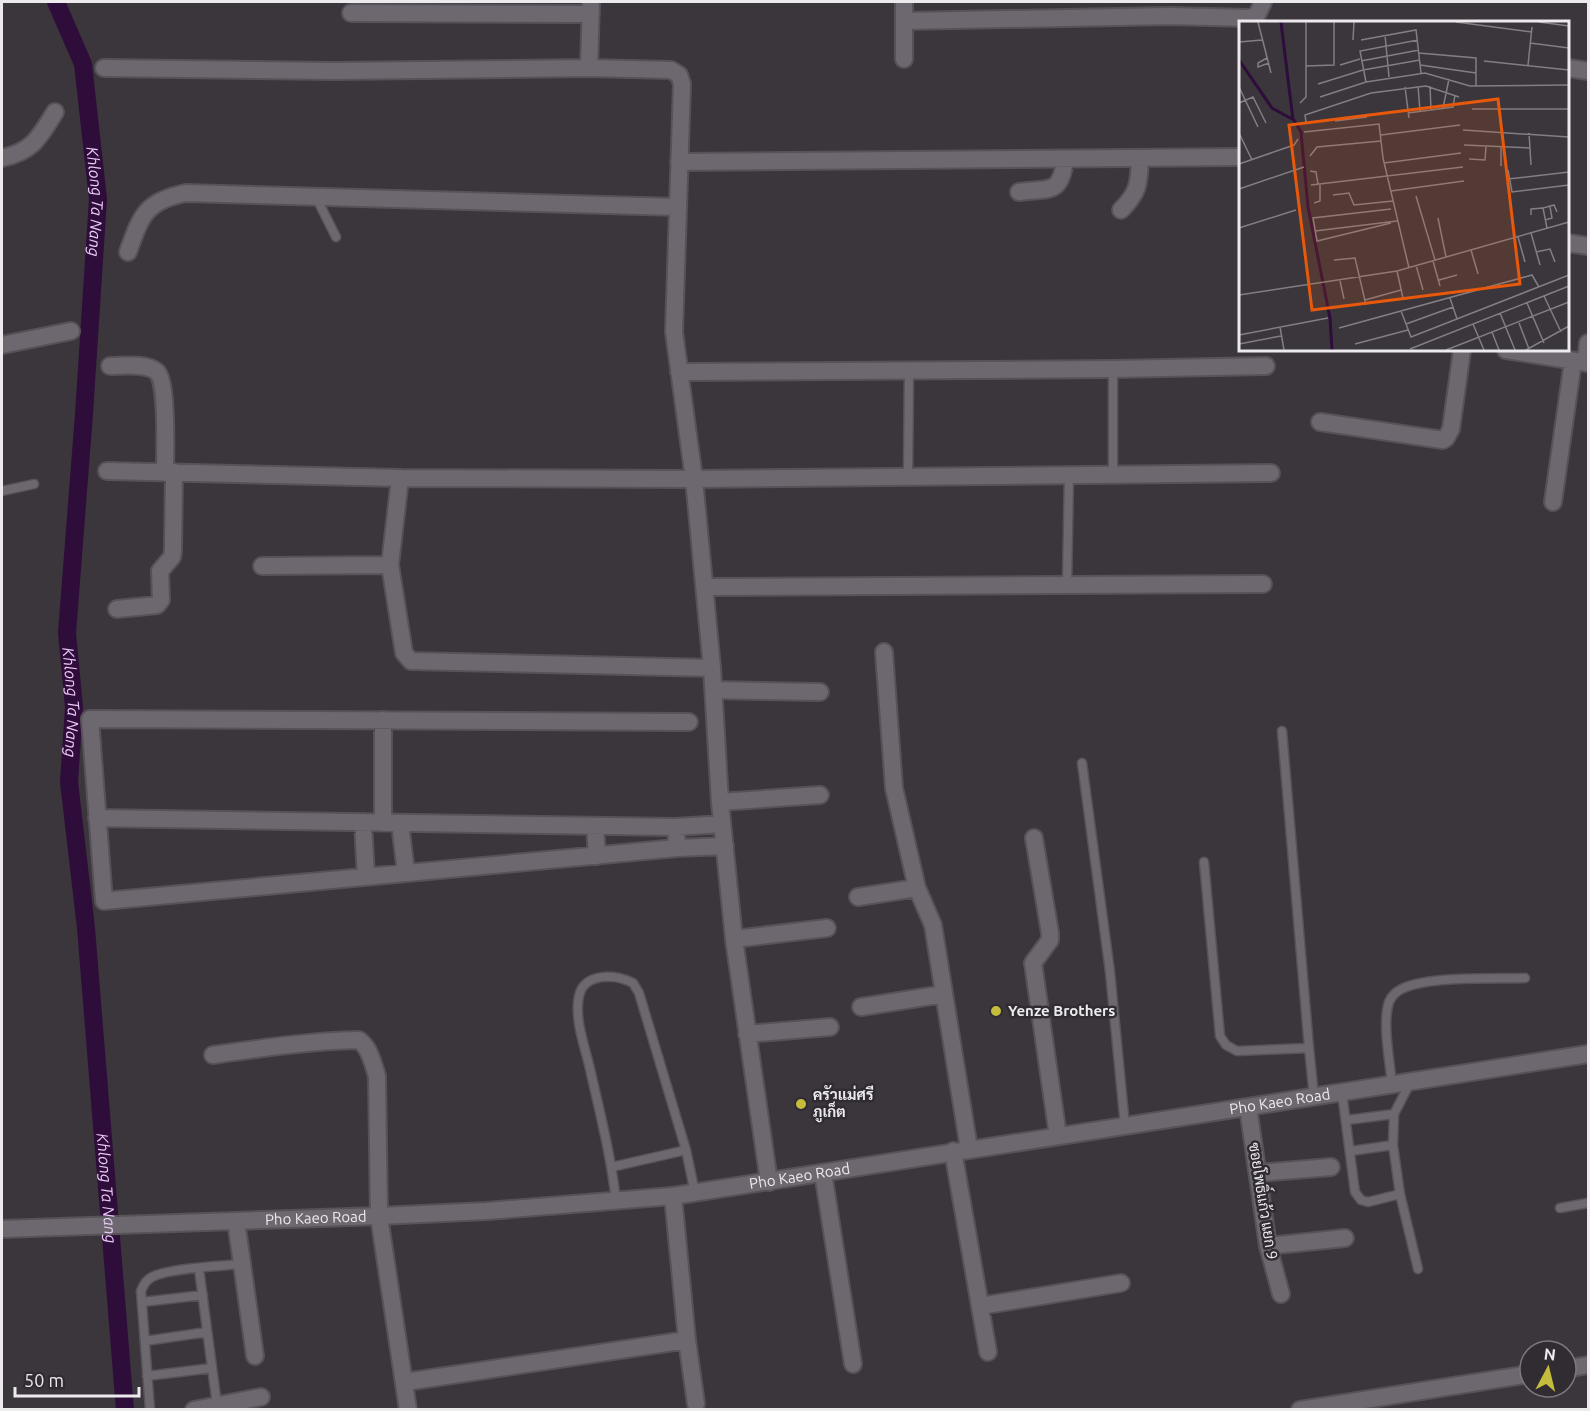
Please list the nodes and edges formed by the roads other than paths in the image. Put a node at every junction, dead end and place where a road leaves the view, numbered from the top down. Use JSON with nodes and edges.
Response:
{"nodes":[{"id":1,"x":904,"y":2,"type":"edge"},
{"id":2,"x":1263,"y":2,"type":"edge"},
{"id":3,"x":591,"y":8,"type":"edge"},
{"id":4,"x":1083,"y":9,"type":"edge"},
{"id":5,"x":1171,"y":9,"type":"edge"},
{"id":6,"x":995,"y":10,"type":"edge"},
{"id":7,"x":351,"y":13,"type":"dead end"},
{"id":8,"x":904,"y":21,"type":"junction"},
{"id":9,"x":904,"y":59,"type":"dead end"},
{"id":10,"x":104,"y":68,"type":"dead end"},
{"id":11,"x":589,"y":68,"type":"junction"},
{"id":12,"x":1569,"y":68,"type":"edge"},
{"id":13,"x":1588,"y":70,"type":"edge"},
{"id":14,"x":55,"y":112,"type":"dead end"},
{"id":15,"x":1239,"y":157,"type":"edge"},
{"id":16,"x":2,"y":158,"type":"edge"},
{"id":17,"x":1140,"y":158,"type":"junction"},
{"id":18,"x":1065,"y":159,"type":"junction"},
{"id":19,"x":679,"y":162,"type":"junction"},
{"id":20,"x":1019,"y":192,"type":"dead end"},
{"id":21,"x":316,"y":196,"type":"junction"},
{"id":22,"x":678,"y":207,"type":"junction"},
{"id":23,"x":1121,"y":210,"type":"dead end"},
{"id":24,"x":336,"y":237,"type":"dead end"},
{"id":25,"x":1569,"y":243,"type":"edge"},
{"id":26,"x":1588,"y":246,"type":"edge"},
{"id":27,"x":128,"y":252,"type":"dead end"},
{"id":28,"x":71,"y":331,"type":"dead end"},
{"id":29,"x":1588,"y":343,"type":"edge"},
{"id":30,"x":2,"y":345,"type":"edge"},
{"id":31,"x":1462,"y":351,"type":"edge"},
{"id":32,"x":1512,"y":351,"type":"edge"},
{"id":33,"x":1582,"y":362,"type":"edge"},
{"id":34,"x":110,"y":366,"type":"dead end"},
{"id":35,"x":1266,"y":366,"type":"dead end"},
{"id":36,"x":1113,"y":369,"type":"junction"},
{"id":37,"x":909,"y":370,"type":"junction"},
{"id":38,"x":679,"y":372,"type":"junction"},
{"id":39,"x":1320,"y":422,"type":"dead end"},
{"id":40,"x":107,"y":471,"type":"dead end"},
{"id":41,"x":170,"y":472,"type":"junction"},
{"id":42,"x":1271,"y":473,"type":"dead end"},
{"id":43,"x":1069,"y":474,"type":"junction"},
{"id":44,"x":1113,"y":474,"type":"junction"},
{"id":45,"x":908,"y":476,"type":"junction"},
{"id":46,"x":400,"y":478,"type":"junction"},
{"id":47,"x":694,"y":479,"type":"junction"},
{"id":48,"x":33,"y":484,"type":"dead end"},
{"id":49,"x":2,"y":490,"type":"edge"},
{"id":50,"x":1553,"y":502,"type":"dead end"},
{"id":51,"x":390,"y":565,"type":"junction"},
{"id":52,"x":262,"y":566,"type":"dead end"},
{"id":53,"x":1263,"y":584,"type":"dead end"},
{"id":54,"x":1068,"y":585,"type":"junction"},
{"id":55,"x":705,"y":587,"type":"junction"},
{"id":56,"x":117,"y":609,"type":"dead end"},
{"id":57,"x":884,"y":652,"type":"dead end"},
{"id":58,"x":712,"y":668,"type":"junction"},
{"id":59,"x":714,"y":690,"type":"junction"},
{"id":60,"x":820,"y":692,"type":"dead end"},
{"id":61,"x":383,"y":720,"type":"junction"},
{"id":62,"x":689,"y":722,"type":"dead end"},
{"id":63,"x":1282,"y":731,"type":"dead end"},
{"id":64,"x":1083,"y":763,"type":"dead end"},
{"id":65,"x":820,"y":795,"type":"dead end"},
{"id":66,"x":720,"y":802,"type":"junction"},
{"id":67,"x":97,"y":818,"type":"junction"},
{"id":68,"x":363,"y":822,"type":"junction"},
{"id":69,"x":391,"y":823,"type":"junction"},
{"id":70,"x":722,"y":824,"type":"junction"},
{"id":71,"x":595,"y":826,"type":"junction"},
{"id":72,"x":676,"y":827,"type":"junction"},
{"id":73,"x":1034,"y":838,"type":"dead end"},
{"id":74,"x":725,"y":846,"type":"junction"},
{"id":75,"x":677,"y":848,"type":"junction"},
{"id":76,"x":597,"y":856,"type":"junction"},
{"id":77,"x":1204,"y":862,"type":"dead end"},
{"id":78,"x":406,"y":873,"type":"junction"},
{"id":79,"x":366,"y":877,"type":"junction"},
{"id":80,"x":917,"y":888,"type":"junction"},
{"id":81,"x":858,"y":897,"type":"dead end"},
{"id":82,"x":827,"y":928,"type":"dead end"},
{"id":83,"x":734,"y":939,"type":"junction"},
{"id":84,"x":1525,"y":978,"type":"dead end"},
{"id":85,"x":944,"y":994,"type":"junction"},
{"id":86,"x":861,"y":1007,"type":"dead end"},
{"id":87,"x":830,"y":1027,"type":"dead end"},
{"id":88,"x":747,"y":1035,"type":"junction"},
{"id":89,"x":1309,"y":1048,"type":"junction"},
{"id":90,"x":1588,"y":1054,"type":"edge"},
{"id":91,"x":213,"y":1055,"type":"dead end"},
{"id":92,"x":1410,"y":1082,"type":"junction"},
{"id":93,"x":1392,"y":1085,"type":"junction"},
{"id":94,"x":1342,"y":1093,"type":"junction"},
{"id":95,"x":1314,"y":1097,"type":"junction"},
{"id":96,"x":1248,"y":1107,"type":"junction"},
{"id":97,"x":1394,"y":1114,"type":"junction"},
{"id":98,"x":1347,"y":1120,"type":"junction"},
{"id":99,"x":1125,"y":1126,"type":"junction"},
{"id":100,"x":1058,"y":1136,"type":"junction"},
{"id":101,"x":1393,"y":1145,"type":"junction"},
{"id":102,"x":686,"y":1150,"type":"junction"},
{"id":103,"x":961,"y":1150,"type":"junction"},
{"id":104,"x":1351,"y":1151,"type":"junction"},
{"id":105,"x":612,"y":1167,"type":"junction"},
{"id":106,"x":1331,"y":1167,"type":"dead end"},
{"id":107,"x":823,"y":1173,"type":"junction"},
{"id":108,"x":1258,"y":1173,"type":"junction"},
{"id":109,"x":769,"y":1182,"type":"junction"},
{"id":110,"x":695,"y":1193,"type":"junction"},
{"id":111,"x":1400,"y":1194,"type":"junction"},
{"id":112,"x":673,"y":1196,"type":"junction"},
{"id":113,"x":616,"y":1201,"type":"junction"},
{"id":114,"x":1588,"y":1203,"type":"edge"},
{"id":115,"x":1560,"y":1208,"type":"dead end"},
{"id":116,"x":379,"y":1216,"type":"junction"},
{"id":117,"x":236,"y":1221,"type":"junction"},
{"id":118,"x":2,"y":1229,"type":"edge"},
{"id":119,"x":1345,"y":1238,"type":"dead end"},
{"id":120,"x":1268,"y":1246,"type":"junction"},
{"id":121,"x":242,"y":1264,"type":"junction"},
{"id":122,"x":199,"y":1269,"type":"junction"},
{"id":123,"x":1418,"y":1269,"type":"dead end"},
{"id":124,"x":1122,"y":1283,"type":"dead end"},
{"id":125,"x":1281,"y":1294,"type":"dead end"},
{"id":126,"x":203,"y":1295,"type":"junction"},
{"id":127,"x":142,"y":1302,"type":"junction"},
{"id":128,"x":980,"y":1305,"type":"junction"},
{"id":129,"x":207,"y":1332,"type":"junction"},
{"id":130,"x":687,"y":1340,"type":"junction"},
{"id":131,"x":145,"y":1341,"type":"junction"},
{"id":132,"x":988,"y":1352,"type":"dead end"},
{"id":133,"x":255,"y":1356,"type":"dead end"},
{"id":134,"x":853,"y":1364,"type":"dead end"},
{"id":135,"x":212,"y":1368,"type":"junction"},
{"id":136,"x":147,"y":1376,"type":"junction"},
{"id":137,"x":1518,"y":1376,"type":"edge"},
{"id":138,"x":405,"y":1382,"type":"junction"},
{"id":139,"x":261,"y":1397,"type":"dead end"},
{"id":140,"x":696,"y":1404,"type":"dead end"},
{"id":141,"x":217,"y":1406,"type":"junction"},
{"id":142,"x":150,"y":1410,"type":"edge"},
{"id":143,"x":194,"y":1410,"type":"edge"},
{"id":144,"x":408,"y":1410,"type":"edge"},
{"id":145,"x":1300,"y":1410,"type":"edge"}],
"edges":[{"from":1,"to":8,"type":"street"},
{"from":2,"to":5,"type":"street"},
{"from":3,"to":7,"type":"street"},
{"from":3,"to":11,"type":"street"},
{"from":4,"to":5,"type":"street"},
{"from":4,"to":6,"type":"street"},
{"from":6,"to":8,"type":"street"},
{"from":8,"to":9,"type":"street"},
{"from":10,"to":11,"type":"street"},
{"from":11,"to":19,"type":"street"},
{"from":12,"to":13,"type":"street"},
{"from":14,"to":16,"type":"street"},
{"from":15,"to":17,"type":"street"},
{"from":17,"to":18,"type":"street"},
{"from":17,"to":23,"type":"street"},
{"from":18,"to":19,"type":"street"},
{"from":18,"to":20,"type":"street"},
{"from":19,"to":22,"type":"street"},
{"from":21,"to":22,"type":"street"},
{"from":21,"to":24,"type":"lane"},
{"from":21,"to":27,"type":"street"},
{"from":22,"to":38,"type":"street"},
{"from":25,"to":26,"type":"street"},
{"from":28,"to":30,"type":"street"},
{"from":29,"to":33,"type":"street"},
{"from":31,"to":39,"type":"street"},
{"from":32,"to":33,"type":"street"},
{"from":33,"to":50,"type":"street"},
{"from":34,"to":41,"type":"street"},
{"from":35,"to":36,"type":"street"},
{"from":36,"to":37,"type":"street"},
{"from":36,"to":44,"type":"lane"},
{"from":37,"to":38,"type":"street"},
{"from":37,"to":45,"type":"lane"},
{"from":38,"to":47,"type":"street"},
{"from":40,"to":41,"type":"street"},
{"from":41,"to":46,"type":"street"},
{"from":41,"to":56,"type":"street"},
{"from":42,"to":44,"type":"street"},
{"from":43,"to":44,"type":"street"},
{"from":43,"to":45,"type":"street"},
{"from":43,"to":54,"type":"lane"},
{"from":45,"to":47,"type":"street"},
{"from":46,"to":47,"type":"street"},
{"from":46,"to":51,"type":"street"},
{"from":47,"to":55,"type":"street"},
{"from":48,"to":49,"type":"lane"},
{"from":51,"to":52,"type":"street"},
{"from":51,"to":58,"type":"street"},
{"from":53,"to":54,"type":"street"},
{"from":54,"to":55,"type":"street"},
{"from":55,"to":58,"type":"street"},
{"from":57,"to":80,"type":"street"},
{"from":58,"to":59,"type":"street"},
{"from":59,"to":60,"type":"street"},
{"from":59,"to":66,"type":"street"},
{"from":61,"to":62,"type":"street"},
{"from":61,"to":67,"type":"street"},
{"from":61,"to":69,"type":"street"},
{"from":63,"to":89,"type":"lane"},
{"from":64,"to":99,"type":"lane"},
{"from":65,"to":66,"type":"street"},
{"from":66,"to":70,"type":"street"},
{"from":67,"to":68,"type":"street"},
{"from":67,"to":79,"type":"street"},
{"from":68,"to":69,"type":"street"},
{"from":68,"to":79,"type":"street"},
{"from":69,"to":71,"type":"street"},
{"from":69,"to":78,"type":"street"},
{"from":70,"to":72,"type":"street"},
{"from":70,"to":74,"type":"street"},
{"from":71,"to":72,"type":"street"},
{"from":71,"to":76,"type":"street"},
{"from":72,"to":75,"type":"street"},
{"from":73,"to":100,"type":"street"},
{"from":74,"to":75,"type":"street"},
{"from":74,"to":83,"type":"street"},
{"from":75,"to":76,"type":"street"},
{"from":76,"to":78,"type":"street"},
{"from":77,"to":89,"type":"lane"},
{"from":78,"to":79,"type":"street"},
{"from":80,"to":81,"type":"street"},
{"from":80,"to":85,"type":"street"},
{"from":82,"to":83,"type":"street"},
{"from":83,"to":88,"type":"street"},
{"from":84,"to":93,"type":"lane"},
{"from":85,"to":86,"type":"street"},
{"from":85,"to":103,"type":"street"},
{"from":87,"to":88,"type":"street"},
{"from":88,"to":109,"type":"street"},
{"from":89,"to":95,"type":"lane"},
{"from":90,"to":92,"type":"street","name":"Pho Kaeo Road"},
{"from":91,"to":116,"type":"street"},
{"from":92,"to":93,"type":"street","name":"Pho Kaeo Road"},
{"from":92,"to":97,"type":"lane"},
{"from":93,"to":94,"type":"street","name":"Pho Kaeo Road"},
{"from":94,"to":95,"type":"street","name":"Pho Kaeo Road"},
{"from":94,"to":98,"type":"lane"},
{"from":95,"to":96,"type":"street","name":"Pho Kaeo Road"},
{"from":96,"to":99,"type":"street","name":"Pho Kaeo Road"},
{"from":96,"to":108,"type":"street","name":"ซอยโพธิ์เเก้ว แยก 9"},
{"from":97,"to":98,"type":"lane"},
{"from":97,"to":101,"type":"lane"},
{"from":98,"to":104,"type":"lane"},
{"from":99,"to":100,"type":"street","name":"Pho Kaeo Road"},
{"from":100,"to":103,"type":"street","name":"Pho Kaeo Road"},
{"from":101,"to":104,"type":"lane"},
{"from":101,"to":111,"type":"lane"},
{"from":102,"to":105,"type":"lane"},
{"from":102,"to":105,"type":"lane"},
{"from":102,"to":110,"type":"lane"},
{"from":103,"to":107,"type":"street","name":"Pho Kaeo Road"},
{"from":103,"to":128,"type":"street"},
{"from":104,"to":111,"type":"lane"},
{"from":105,"to":113,"type":"lane"},
{"from":106,"to":108,"type":"street"},
{"from":107,"to":109,"type":"street","name":"Pho Kaeo Road"},
{"from":107,"to":134,"type":"street"},
{"from":108,"to":120,"type":"street","name":"ซอยโพธิ์เเก้ว แยก 9"},
{"from":109,"to":110,"type":"street","name":"Pho Kaeo Road"},
{"from":110,"to":112,"type":"street","name":"Pho Kaeo Road"},
{"from":111,"to":123,"type":"lane"},
{"from":112,"to":113,"type":"street","name":"Pho Kaeo Road"},
{"from":112,"to":130,"type":"street"},
{"from":113,"to":116,"type":"street","name":"Pho Kaeo Road"},
{"from":114,"to":115,"type":"lane"},
{"from":116,"to":117,"type":"street","name":"Pho Kaeo Road"},
{"from":116,"to":138,"type":"street"},
{"from":117,"to":118,"type":"street","name":"Pho Kaeo Road"},
{"from":117,"to":121,"type":"street"},
{"from":119,"to":120,"type":"street"},
{"from":120,"to":125,"type":"street","name":"ซอยโพธิ์เเก้ว แยก 9"},
{"from":121,"to":122,"type":"lane"},
{"from":121,"to":133,"type":"street"},
{"from":122,"to":126,"type":"lane"},
{"from":122,"to":127,"type":"lane"},
{"from":124,"to":128,"type":"street"},
{"from":126,"to":127,"type":"lane"},
{"from":126,"to":129,"type":"lane"},
{"from":127,"to":131,"type":"lane"},
{"from":128,"to":132,"type":"street"},
{"from":129,"to":131,"type":"lane"},
{"from":129,"to":135,"type":"lane"},
{"from":130,"to":138,"type":"street"},
{"from":130,"to":140,"type":"street"},
{"from":131,"to":136,"type":"lane"},
{"from":135,"to":136,"type":"lane"},
{"from":135,"to":141,"type":"lane"},
{"from":136,"to":142,"type":"lane"},
{"from":137,"to":145,"type":"street"},
{"from":138,"to":144,"type":"street"},
{"from":139,"to":141,"type":"street"},
{"from":141,"to":143,"type":"street"}]}
